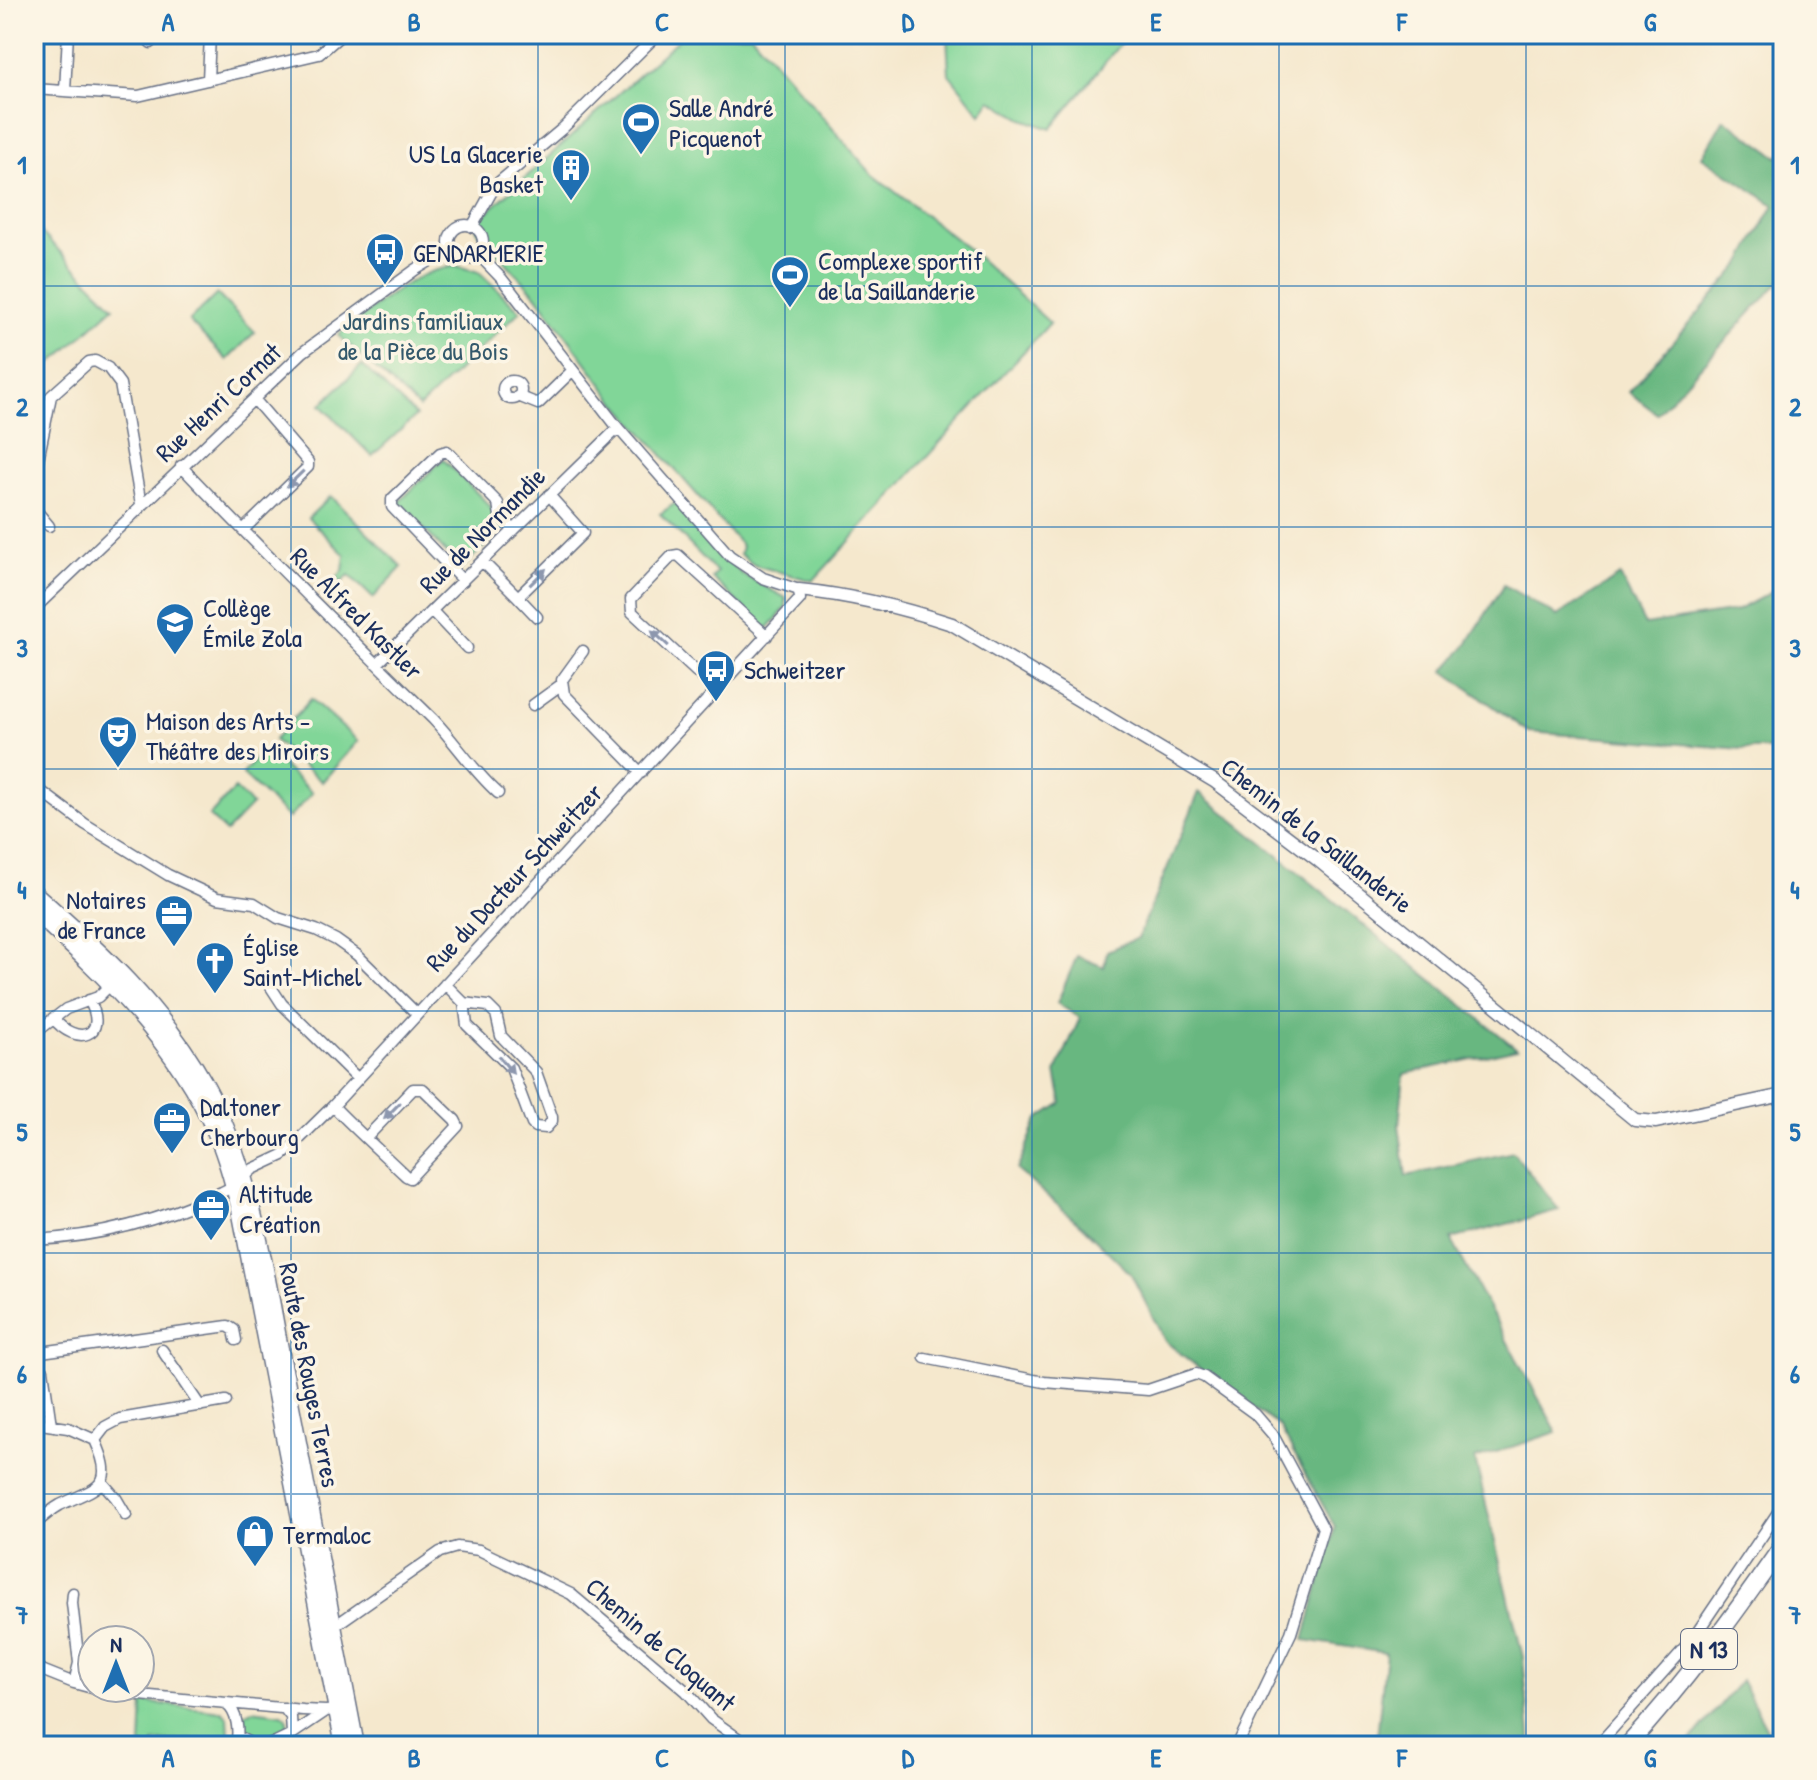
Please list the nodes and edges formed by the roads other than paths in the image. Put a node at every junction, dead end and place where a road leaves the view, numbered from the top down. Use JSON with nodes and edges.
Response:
{"nodes":[{"id":1,"x":68,"y":34,"type":"edge"},
{"id":2,"x":142,"y":34,"type":"edge"},
{"id":3,"x":210,"y":34,"type":"edge"},
{"id":4,"x":342,"y":34,"type":"edge"},
{"id":5,"x":658,"y":34,"type":"edge"},
{"id":6,"x":151,"y":43,"type":"dead end"},
{"id":7,"x":208,"y":80,"type":"junction"},
{"id":8,"x":34,"y":89,"type":"edge"},
{"id":9,"x":65,"y":91,"type":"junction"},
{"id":10,"x":472,"y":227,"type":"junction"},
{"id":11,"x":450,"y":249,"type":"junction"},
{"id":12,"x":478,"y":254,"type":"junction"},
{"id":13,"x":572,"y":371,"type":"junction"},
{"id":14,"x":518,"y":396,"type":"dead end"},
{"id":15,"x":254,"y":399,"type":"junction"},
{"id":16,"x":618,"y":428,"type":"junction"},
{"id":17,"x":181,"y":466,"type":"junction"},
{"id":18,"x":34,"y":480,"type":"edge"},
{"id":19,"x":549,"y":495,"type":"junction"},
{"id":20,"x":141,"y":505,"type":"junction"},
{"id":21,"x":34,"y":508,"type":"edge"},
{"id":22,"x":49,"y":526,"type":"dead end"},
{"id":23,"x":243,"y":530,"type":"junction"},
{"id":24,"x":514,"y":530,"type":"junction"},
{"id":25,"x":483,"y":562,"type":"junction"},
{"id":26,"x":463,"y":581,"type":"junction"},
{"id":27,"x":799,"y":590,"type":"junction"},
{"id":28,"x":518,"y":597,"type":"junction"},
{"id":29,"x":34,"y":609,"type":"edge"},
{"id":30,"x":432,"y":611,"type":"junction"},
{"id":31,"x":537,"y":617,"type":"dead end"},
{"id":32,"x":767,"y":636,"type":"junction"},
{"id":33,"x":467,"y":648,"type":"dead end"},
{"id":34,"x":583,"y":651,"type":"dead end"},
{"id":35,"x":377,"y":664,"type":"junction"},
{"id":36,"x":562,"y":684,"type":"junction"},
{"id":37,"x":717,"y":691,"type":"junction"},
{"id":38,"x":533,"y":705,"type":"dead end"},
{"id":39,"x":641,"y":773,"type":"junction"},
{"id":40,"x":34,"y":786,"type":"edge"},
{"id":41,"x":498,"y":793,"type":"dead end"},
{"id":42,"x":34,"y":893,"type":"edge"},
{"id":43,"x":34,"y":911,"type":"edge"},
{"id":44,"x":267,"y":981,"type":"dead end"},
{"id":45,"x":112,"y":983,"type":"junction"},
{"id":46,"x":445,"y":984,"type":"junction"},
{"id":47,"x":89,"y":1000,"type":"junction"},
{"id":48,"x":464,"y":1003,"type":"junction"},
{"id":49,"x":417,"y":1014,"type":"junction"},
{"id":50,"x":53,"y":1018,"type":"junction"},
{"id":51,"x":34,"y":1034,"type":"edge"},
{"id":52,"x":357,"y":1078,"type":"junction"},
{"id":53,"x":1783,"y":1095,"type":"edge"},
{"id":54,"x":333,"y":1106,"type":"junction"},
{"id":55,"x":366,"y":1138,"type":"junction"},
{"id":56,"x":239,"y":1182,"type":"junction"},
{"id":57,"x":34,"y":1240,"type":"edge"},
{"id":58,"x":236,"y":1340,"type":"dead end"},
{"id":59,"x":162,"y":1350,"type":"dead end"},
{"id":60,"x":34,"y":1353,"type":"edge"},
{"id":61,"x":925,"y":1358,"type":"dead end"},
{"id":62,"x":43,"y":1370,"type":"dead end"},
{"id":63,"x":226,"y":1401,"type":"dead end"},
{"id":64,"x":200,"y":1406,"type":"junction"},
{"id":65,"x":34,"y":1423,"type":"edge"},
{"id":66,"x":51,"y":1425,"type":"junction"},
{"id":67,"x":95,"y":1440,"type":"junction"},
{"id":68,"x":102,"y":1482,"type":"junction"},
{"id":69,"x":1783,"y":1505,"type":"edge"},
{"id":70,"x":126,"y":1515,"type":"dead end"},
{"id":71,"x":34,"y":1525,"type":"edge"},
{"id":72,"x":1783,"y":1545,"type":"edge"},
{"id":73,"x":1783,"y":1564,"type":"edge"},
{"id":74,"x":73,"y":1593,"type":"dead end"},
{"id":75,"x":333,"y":1627,"type":"junction"},
{"id":76,"x":34,"y":1667,"type":"edge"},
{"id":77,"x":74,"y":1683,"type":"junction"},
{"id":78,"x":224,"y":1703,"type":"junction"},
{"id":79,"x":252,"y":1705,"type":"junction"},
{"id":80,"x":284,"y":1708,"type":"junction"},
{"id":81,"x":337,"y":1710,"type":"junction"},
{"id":82,"x":236,"y":1723,"type":"junction"},
{"id":83,"x":292,"y":1734,"type":"junction"},
{"id":84,"x":237,"y":1742,"type":"edge"},
{"id":85,"x":256,"y":1746,"type":"edge"},
{"id":86,"x":267,"y":1746,"type":"edge"},
{"id":87,"x":344,"y":1746,"type":"edge"},
{"id":88,"x":356,"y":1746,"type":"edge"},
{"id":89,"x":749,"y":1746,"type":"edge"},
{"id":90,"x":1237,"y":1746,"type":"edge"},
{"id":91,"x":1597,"y":1746,"type":"edge"},
{"id":92,"x":1627,"y":1746,"type":"edge"},
{"id":93,"x":1639,"y":1746,"type":"edge"}],
"edges":[{"from":1,"to":9,"type":"street"},
{"from":2,"to":6,"type":"street"},
{"from":3,"to":7,"type":"street"},
{"from":4,"to":7,"type":"street"},
{"from":5,"to":10,"type":"street"},
{"from":7,"to":9,"type":"street"},
{"from":8,"to":9,"type":"street"},
{"from":10,"to":11,"type":"street"},
{"from":10,"to":12,"type":"street"},
{"from":11,"to":12,"type":"street"},
{"from":11,"to":15,"type":"street","name":"Rue Henri Cornat"},
{"from":12,"to":13,"type":"street"},
{"from":13,"to":14,"type":"street"},
{"from":13,"to":16,"type":"street"},
{"from":15,"to":17,"type":"street","name":"Rue Henri Cornat"},
{"from":15,"to":23,"type":"street","one_way":true},
{"from":16,"to":19,"type":"street","name":"Rue de Normandie"},
{"from":16,"to":27,"type":"street"},
{"from":17,"to":20,"type":"street","name":"Rue Henri Cornat"},
{"from":17,"to":23,"type":"street","name":"Rue Alfred Kastler"},
{"from":18,"to":20,"type":"street"},
{"from":19,"to":24,"type":"street","name":"Rue de Normandie"},
{"from":28,"to":19,"type":"street","one_way":true},
{"from":20,"to":29,"type":"street","name":"Rue Henri Cornat"},
{"from":21,"to":22,"type":"street"},
{"from":23,"to":35,"type":"street","name":"Rue Alfred Kastler"},
{"from":24,"to":25,"type":"street","name":"Rue de Normandie"},
{"from":24,"to":26,"type":"street"},
{"from":25,"to":26,"type":"street","name":"Rue de Normandie"},
{"from":25,"to":28,"type":"street"},
{"from":26,"to":30,"type":"street","name":"Rue de Normandie"},
{"from":27,"to":32,"type":"street","name":"Rue du Docteur Schweitzer"},
{"from":27,"to":53,"type":"street","name":"Chemin de la Saillanderie"},
{"from":28,"to":31,"type":"street"},
{"from":30,"to":33,"type":"street"},
{"from":30,"to":35,"type":"street","name":"Rue de Normandie"},
{"from":32,"to":37,"type":"street","name":"Rue du Docteur Schweitzer"},
{"from":37,"to":32,"type":"street","one_way":true},
{"from":34,"to":36,"type":"street"},
{"from":35,"to":41,"type":"street","name":"Rue Alfred Kastler"},
{"from":36,"to":38,"type":"street"},
{"from":36,"to":39,"type":"street"},
{"from":37,"to":39,"type":"street","name":"Rue du Docteur Schweitzer"},
{"from":39,"to":46,"type":"street","name":"Rue du Docteur Schweitzer"},
{"from":40,"to":49,"type":"street"},
{"from":42,"to":56,"type":"main road","name":"Route des Rouges Terres"},
{"from":43,"to":45,"type":"main road","name":"Route des Rouges Terres"},
{"from":44,"to":52,"type":"street"},
{"from":45,"to":47,"type":"street"},
{"from":45,"to":56,"type":"main road","name":"Route des Rouges Terres"},
{"from":46,"to":48,"type":"street"},
{"from":46,"to":49,"type":"street","name":"Rue du Docteur Schweitzer"},
{"from":47,"to":50,"type":"street"},
{"from":47,"to":50,"type":"street"},
{"from":48,"to":48,"type":"street","one_way":true},
{"from":49,"to":52,"type":"street","name":"Rue du Docteur Schweitzer"},
{"from":50,"to":51,"type":"street"},
{"from":52,"to":54,"type":"street","name":"Rue du Docteur Schweitzer"},
{"from":54,"to":55,"type":"street"},
{"from":54,"to":56,"type":"street","name":"Rue du Docteur Schweitzer"},
{"from":55,"to":55,"type":"street","one_way":true},
{"from":56,"to":57,"type":"street","name":"Rue du Docteur Schweitzer"},
{"from":56,"to":75,"type":"main road","name":"Route des Rouges Terres"},
{"from":56,"to":81,"type":"main road","name":"Route des Rouges Terres"},
{"from":58,"to":60,"type":"street"},
{"from":59,"to":64,"type":"street"},
{"from":61,"to":90,"type":"street"},
{"from":62,"to":66,"type":"street"},
{"from":63,"to":64,"type":"street"},
{"from":64,"to":67,"type":"street"},
{"from":65,"to":66,"type":"street"},
{"from":66,"to":67,"type":"street"},
{"from":67,"to":68,"type":"street"},
{"from":68,"to":70,"type":"street"},
{"from":68,"to":71,"type":"street"},
{"from":69,"to":91,"type":"street"},
{"from":72,"to":92,"type":"main road","number":"N 13"},
{"from":73,"to":93,"type":"main road","number":"N 13"},
{"from":74,"to":77,"type":"street"},
{"from":75,"to":81,"type":"main road","name":"Route des Rouges Terres"},
{"from":75,"to":89,"type":"street","name":"Chemin de Cloquant"},
{"from":76,"to":77,"type":"street"},
{"from":77,"to":78,"type":"street"},
{"from":78,"to":79,"type":"street"},
{"from":78,"to":82,"type":"street"},
{"from":79,"to":80,"type":"street"},
{"from":79,"to":82,"type":"street"},
{"from":80,"to":81,"type":"street"},
{"from":80,"to":83,"type":"street"},
{"from":81,"to":83,"type":"street"},
{"from":81,"to":87,"type":"main road","name":"Route des Rouges Terres"},
{"from":81,"to":88,"type":"main road","name":"Route des Rouges Terres"},
{"from":82,"to":84,"type":"street"},
{"from":83,"to":86,"type":"street"},
{"from":84,"to":85,"type":"street"}]}
